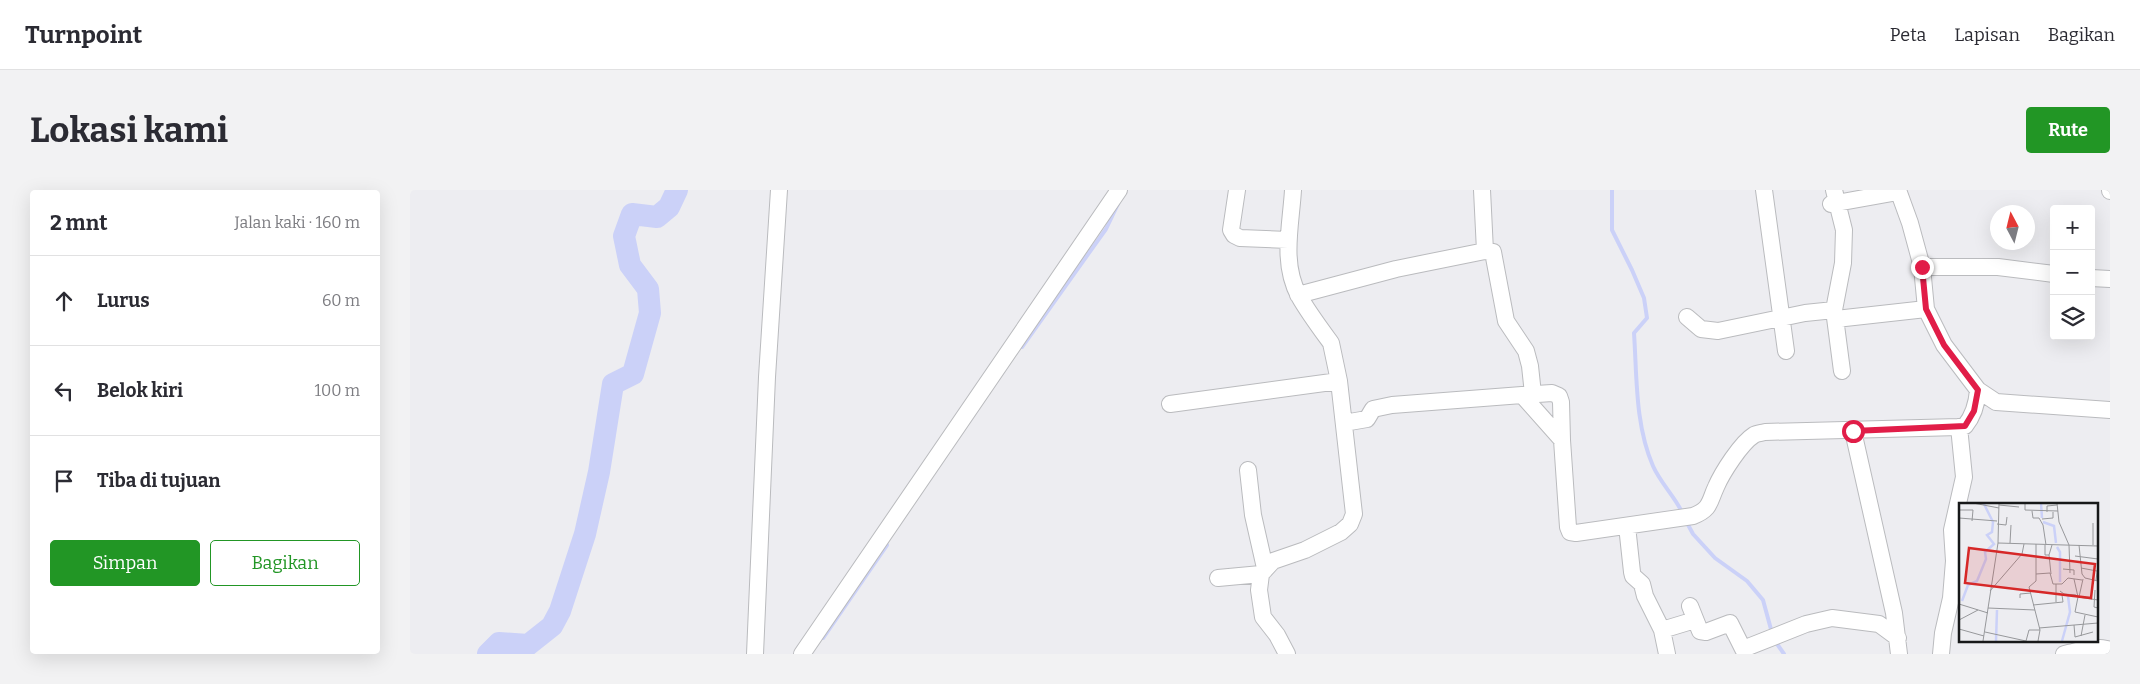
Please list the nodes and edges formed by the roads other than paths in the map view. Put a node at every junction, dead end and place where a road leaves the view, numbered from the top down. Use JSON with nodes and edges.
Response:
{"nodes":[{"id":1,"x":779,"y":190,"type":"edge"},
{"id":2,"x":1119,"y":190,"type":"edge"},
{"id":3,"x":1237,"y":190,"type":"edge"},
{"id":4,"x":1293,"y":190,"type":"edge"},
{"id":5,"x":1482,"y":190,"type":"edge"},
{"id":6,"x":1764,"y":190,"type":"edge"},
{"id":7,"x":1898,"y":191,"type":"edge"},
{"id":8,"x":1834,"y":199,"type":"edge"},
{"id":9,"x":1288,"y":240,"type":"junction"},
{"id":10,"x":1485,"y":251,"type":"junction"},
{"id":11,"x":1922,"y":267,"type":"junction"},
{"id":12,"x":2050,"y":274,"type":"edge"},
{"id":13,"x":2095,"y":278,"type":"edge"},
{"id":14,"x":2110,"y":279,"type":"edge"},
{"id":15,"x":1298,"y":295,"type":"junction"},
{"id":16,"x":1926,"y":309,"type":"junction"},
{"id":17,"x":1835,"y":315,"type":"junction"},
{"id":18,"x":1687,"y":317,"type":"dead end"},
{"id":19,"x":1781,"y":318,"type":"junction"},
{"id":20,"x":1786,"y":351,"type":"dead end"},
{"id":21,"x":1842,"y":371,"type":"dead end"},
{"id":22,"x":1339,"y":381,"type":"junction"},
{"id":23,"x":1978,"y":390,"type":"junction"},
{"id":24,"x":1528,"y":395,"type":"junction"},
{"id":25,"x":1170,"y":404,"type":"dead end"},
{"id":26,"x":2110,"y":410,"type":"edge"},
{"id":27,"x":1344,"y":423,"type":"junction"},
{"id":28,"x":1959,"y":427,"type":"junction"},
{"id":29,"x":1853,"y":431,"type":"junction"},
{"id":30,"x":1562,"y":440,"type":"junction"},
{"id":31,"x":1248,"y":470,"type":"dead end"},
{"id":32,"x":1627,"y":526,"type":"junction"},
{"id":33,"x":1263,"y":571,"type":"junction"},
{"id":34,"x":1218,"y":578,"type":"dead end"},
{"id":35,"x":1662,"y":630,"type":"junction"},
{"id":36,"x":1898,"y":646,"type":"edge"},
{"id":37,"x":2110,"y":650,"type":"edge"},
{"id":38,"x":1737,"y":651,"type":"edge"},
{"id":39,"x":755,"y":654,"type":"edge"},
{"id":40,"x":802,"y":654,"type":"edge"},
{"id":41,"x":1287,"y":654,"type":"edge"},
{"id":42,"x":1667,"y":654,"type":"edge"},
{"id":43,"x":1941,"y":654,"type":"edge"},
{"id":44,"x":2064,"y":654,"type":"edge"}],
"edges":[{"from":1,"to":39,"type":"street"},
{"from":2,"to":40,"type":"street"},
{"from":3,"to":9,"type":"street"},
{"from":4,"to":9,"type":"street"},
{"from":5,"to":10,"type":"street"},
{"from":6,"to":19,"type":"street"},
{"from":7,"to":8,"type":"street"},
{"from":7,"to":11,"type":"street"},
{"from":8,"to":17,"type":"street"},
{"from":9,"to":15,"type":"street"},
{"from":10,"to":15,"type":"street"},
{"from":10,"to":24,"type":"street"},
{"from":11,"to":12,"type":"street"},
{"from":11,"to":16,"type":"street"},
{"from":13,"to":14,"type":"street"},
{"from":15,"to":22,"type":"street"},
{"from":16,"to":17,"type":"street"},
{"from":16,"to":23,"type":"street"},
{"from":17,"to":19,"type":"street"},
{"from":17,"to":21,"type":"street"},
{"from":18,"to":19,"type":"street"},
{"from":19,"to":20,"type":"street"},
{"from":22,"to":25,"type":"street"},
{"from":22,"to":27,"type":"street"},
{"from":23,"to":26,"type":"street"},
{"from":23,"to":28,"type":"street"},
{"from":24,"to":27,"type":"street"},
{"from":24,"to":30,"type":"street"},
{"from":24,"to":30,"type":"street"},
{"from":27,"to":33,"type":"street"},
{"from":28,"to":29,"type":"street"},
{"from":28,"to":43,"type":"street"},
{"from":29,"to":32,"type":"street"},
{"from":29,"to":36,"type":"street"},
{"from":30,"to":32,"type":"street"},
{"from":31,"to":33,"type":"street"},
{"from":32,"to":35,"type":"street"},
{"from":33,"to":34,"type":"street"},
{"from":33,"to":41,"type":"street"},
{"from":35,"to":38,"type":"street"},
{"from":35,"to":42,"type":"street"},
{"from":36,"to":38,"type":"street"},
{"from":37,"to":44,"type":"street"}]}
